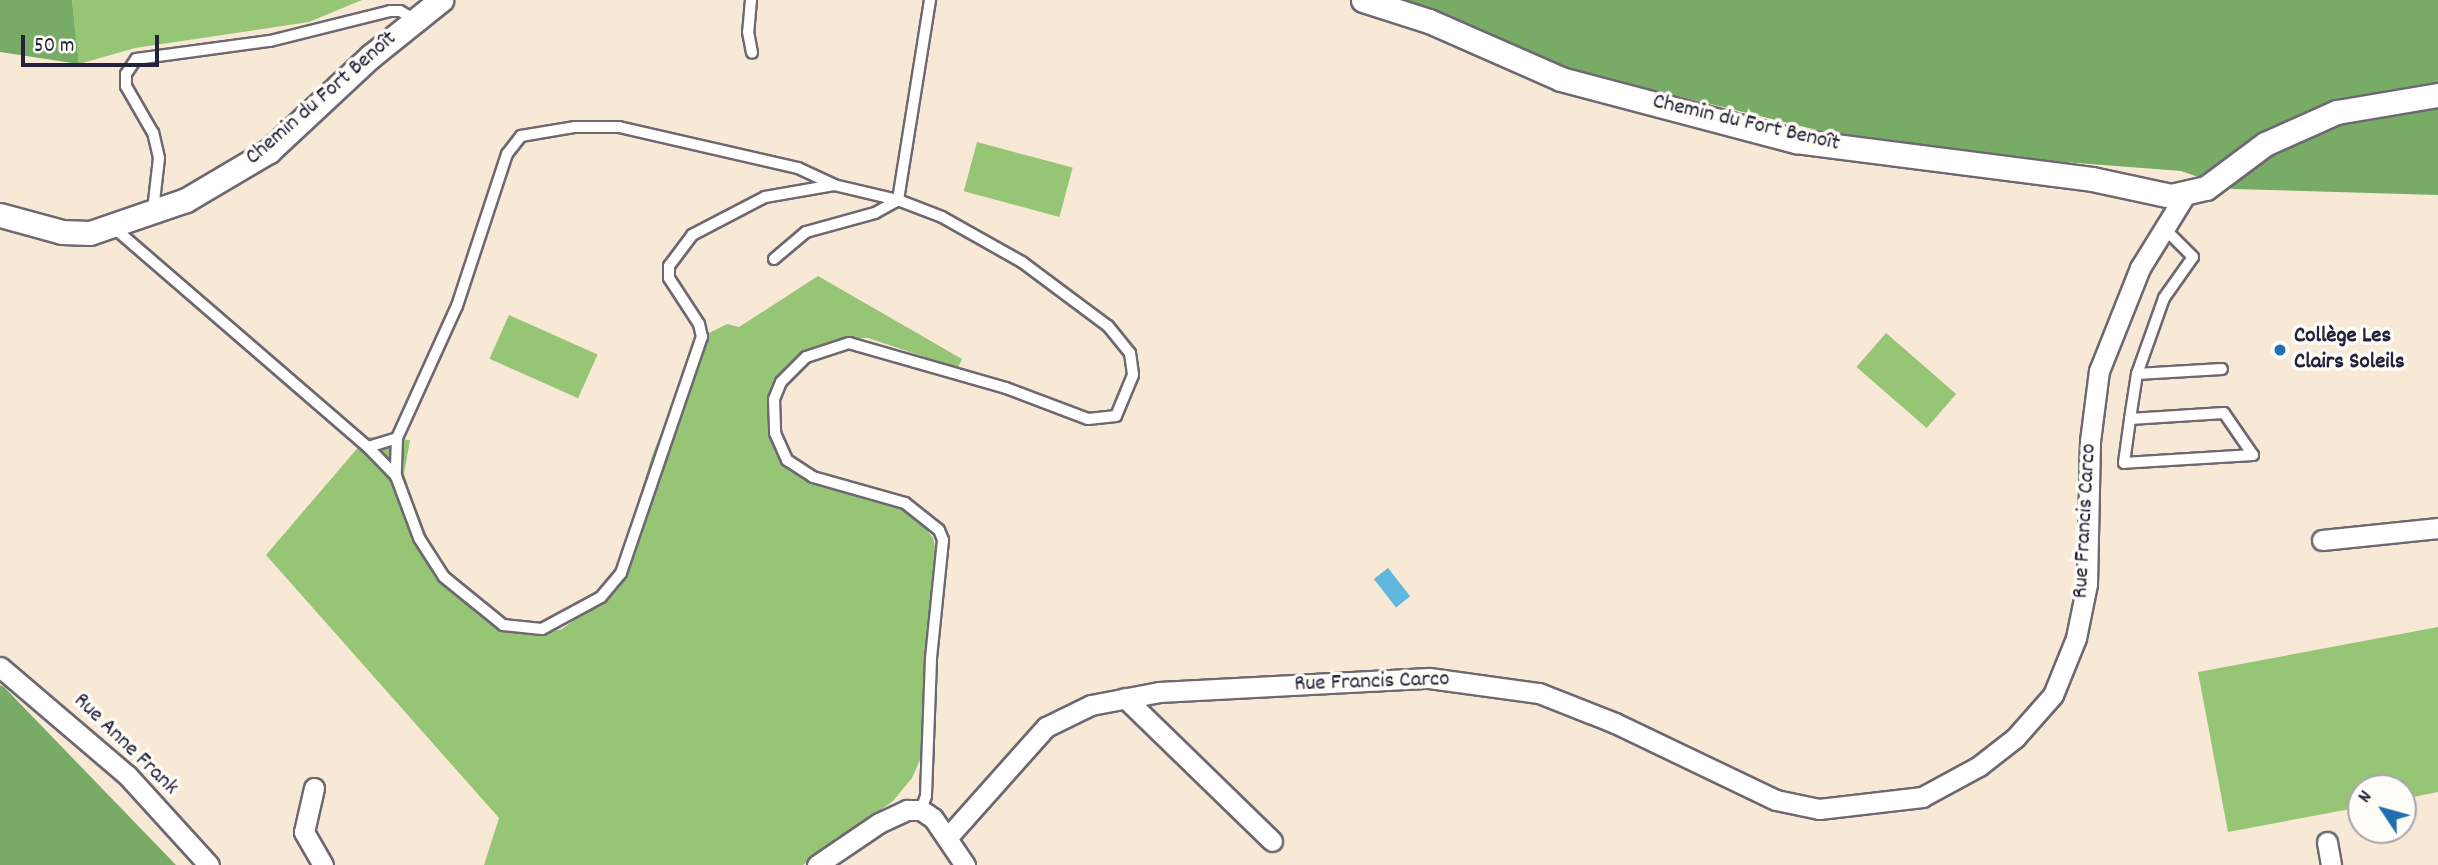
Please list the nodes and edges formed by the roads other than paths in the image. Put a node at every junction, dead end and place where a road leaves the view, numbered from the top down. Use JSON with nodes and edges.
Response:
{"nodes":[{"id":1,"x":441,"y":0,"type":"edge"},
{"id":2,"x":751,"y":0,"type":"edge"},
{"id":3,"x":930,"y":0,"type":"edge"},
{"id":4,"x":1363,"y":0,"type":"edge"},
{"id":5,"x":414,"y":19,"type":"junction"},
{"id":6,"x":752,"y":53,"type":"dead end"},
{"id":7,"x":2438,"y":95,"type":"edge"},
{"id":8,"x":834,"y":185,"type":"junction"},
{"id":9,"x":2185,"y":195,"type":"junction"},
{"id":10,"x":898,"y":200,"type":"junction"},
{"id":11,"x":154,"y":214,"type":"junction"},
{"id":12,"x":0,"y":215,"type":"edge"},
{"id":13,"x":113,"y":226,"type":"junction"},
{"id":14,"x":2165,"y":229,"type":"junction"},
{"id":15,"x":774,"y":259,"type":"dead end"},
{"id":16,"x":2222,"y":369,"type":"dead end"},
{"id":17,"x":2137,"y":374,"type":"junction"},
{"id":18,"x":2130,"y":419,"type":"junction"},
{"id":19,"x":397,"y":438,"type":"junction"},
{"id":20,"x":368,"y":447,"type":"junction"},
{"id":21,"x":396,"y":476,"type":"junction"},
{"id":22,"x":2438,"y":528,"type":"edge"},
{"id":23,"x":2322,"y":540,"type":"dead end"},
{"id":24,"x":0,"y":667,"type":"edge"},
{"id":25,"x":1125,"y":698,"type":"junction"},
{"id":26,"x":314,"y":788,"type":"dead end"},
{"id":27,"x":921,"y":810,"type":"junction"},
{"id":28,"x":947,"y":838,"type":"junction"},
{"id":29,"x":1272,"y":841,"type":"dead end"},
{"id":30,"x":2326,"y":842,"type":"dead end"},
{"id":31,"x":209,"y":865,"type":"edge"},
{"id":32,"x":323,"y":865,"type":"edge"},
{"id":33,"x":817,"y":865,"type":"edge"},
{"id":34,"x":965,"y":865,"type":"edge"},
{"id":35,"x":2331,"y":865,"type":"edge"}],
"edges":[{"from":1,"to":5,"type":"street","name":"Chemin du Fort Benoît"},
{"from":2,"to":6,"type":"lane"},
{"from":3,"to":10,"type":"lane"},
{"from":4,"to":9,"type":"street","name":"Chemin du Fort Benoît"},
{"from":5,"to":11,"type":"street","name":"Chemin du Fort Benoît"},
{"from":5,"to":11,"type":"lane","name":"Chemin du Fort Benoît"},
{"from":7,"to":9,"type":"street"},
{"from":8,"to":10,"type":"lane"},
{"from":8,"to":19,"type":"lane"},
{"from":8,"to":21,"type":"lane"},
{"from":9,"to":14,"type":"street","name":"Rue Francis Carco"},
{"from":10,"to":15,"type":"lane"},
{"from":10,"to":27,"type":"lane"},
{"from":11,"to":13,"type":"street","name":"Chemin du Fort Benoît"},
{"from":12,"to":13,"type":"street","name":"Chemin du Fort Benoît"},
{"from":13,"to":20,"type":"lane"},
{"from":14,"to":17,"type":"lane"},
{"from":14,"to":25,"type":"street","name":"Rue Francis Carco"},
{"from":16,"to":17,"type":"lane"},
{"from":17,"to":18,"type":"lane"},
{"from":18,"to":18,"type":"lane"},
{"from":19,"to":20,"type":"lane"},
{"from":19,"to":21,"type":"lane"},
{"from":20,"to":21,"type":"lane"},
{"from":22,"to":23,"type":"street"},
{"from":24,"to":31,"type":"street","name":"Rue Anne Frank"},
{"from":25,"to":28,"type":"street","name":"Rue Francis Carco"},
{"from":25,"to":29,"type":"street"},
{"from":26,"to":32,"type":"street"},
{"from":27,"to":28,"type":"street"},
{"from":27,"to":33,"type":"street"},
{"from":28,"to":34,"type":"street"},
{"from":30,"to":35,"type":"street"}]}
